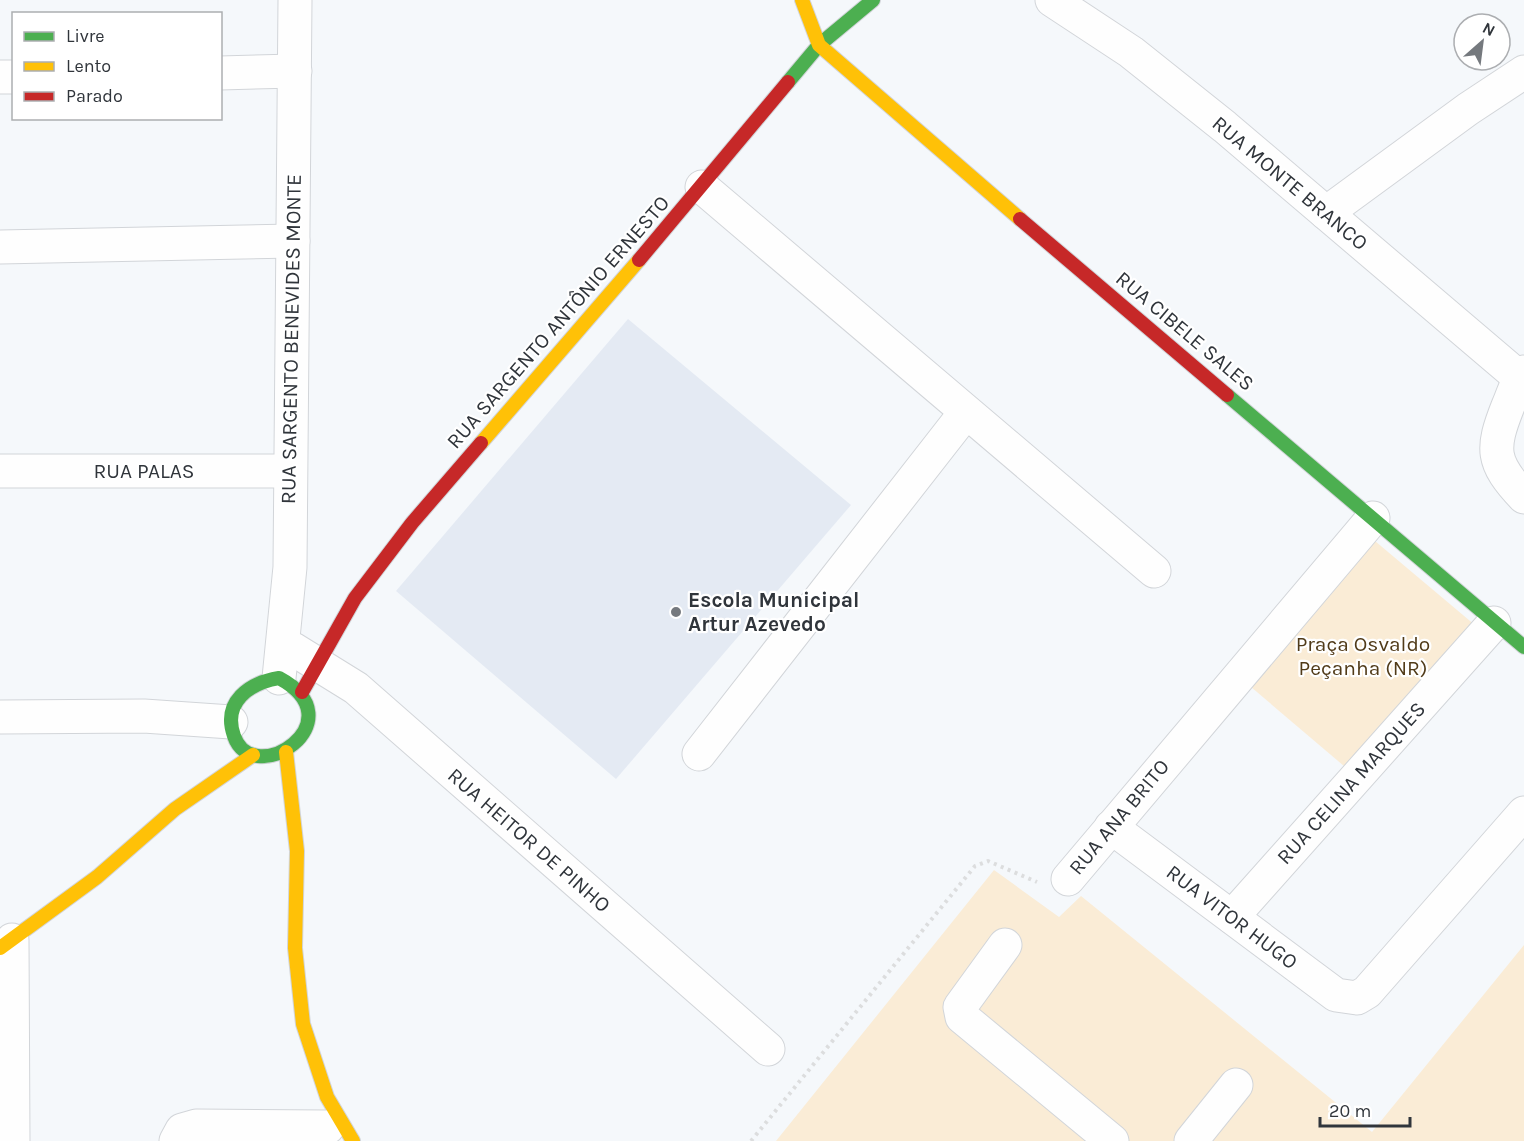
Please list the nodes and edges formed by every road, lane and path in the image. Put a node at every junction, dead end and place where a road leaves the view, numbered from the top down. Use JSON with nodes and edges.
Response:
{"nodes":[{"id":1,"x":295,"y":0,"type":"edge"},
{"id":2,"x":802,"y":0,"type":"edge"},
{"id":3,"x":873,"y":0,"type":"edge"},
{"id":4,"x":1052,"y":0,"type":"edge"},
{"id":5,"x":819,"y":45,"type":"junction"},
{"id":6,"x":295,"y":71,"type":"junction"},
{"id":7,"x":1524,"y":72,"type":"edge"},
{"id":8,"x":222,"y":73,"type":"edge"},
{"id":9,"x":702,"y":187,"type":"junction"},
{"id":10,"x":1326,"y":213,"type":"junction"},
{"id":11,"x":293,"y":241,"type":"junction"},
{"id":12,"x":0,"y":247,"type":"edge"},
{"id":13,"x":1522,"y":375,"type":"edge"},
{"id":14,"x":966,"y":412,"type":"junction"},
{"id":15,"x":0,"y":471,"type":"edge"},
{"id":16,"x":289,"y":471,"type":"junction"},
{"id":17,"x":1524,"y":497,"type":"edge"},
{"id":18,"x":1373,"y":518,"type":"junction"},
{"id":19,"x":1154,"y":572,"type":"dead end"},
{"id":20,"x":1494,"y":623,"type":"junction"},
{"id":21,"x":282,"y":642,"type":"junction"},
{"id":22,"x":1524,"y":647,"type":"edge"},
{"id":23,"x":318,"y":664,"type":"junction"},
{"id":24,"x":290,"y":685,"type":"junction"},
{"id":25,"x":0,"y":717,"type":"edge"},
{"id":26,"x":231,"y":722,"type":"junction"},
{"id":27,"x":286,"y":752,"type":"junction"},
{"id":28,"x":699,"y":754,"type":"dead end"},
{"id":29,"x":253,"y":755,"type":"junction"},
{"id":30,"x":1524,"y":813,"type":"edge"},
{"id":31,"x":1111,"y":828,"type":"junction"},
{"id":32,"x":1068,"y":879,"type":"joint"},
{"id":33,"x":1232,"y":917,"type":"junction"},
{"id":34,"x":6,"y":944,"type":"edge"},
{"id":35,"x":1005,"y":945,"type":"dead end"},
{"id":36,"x":768,"y":1049,"type":"dead end"},
{"id":37,"x":1236,"y":1085,"type":"dead end"},
{"id":38,"x":336,"y":1132,"type":"edge"},
{"id":39,"x":13,"y":1141,"type":"edge"},
{"id":40,"x":176,"y":1141,"type":"edge"},
{"id":41,"x":751,"y":1141,"type":"edge"},
{"id":42,"x":1112,"y":1141,"type":"edge"},
{"id":43,"x":1191,"y":1141,"type":"edge"}],
"edges":[{"from":1,"to":6,"type":"street","name":"RUA SARGENTO BENEVIDES MONTE"},
{"from":2,"to":5,"type":"street"},
{"from":3,"to":5,"type":"street","name":"RUA SARGENTO ANTÔNIO ERNESTO"},
{"from":4,"to":10,"type":"street","name":"RUA MONTE BRANCO"},
{"from":5,"to":9,"type":"street","name":"RUA SARGENTO ANTÔNIO ERNESTO"},
{"from":5,"to":18,"type":"street","name":"RUA CIBELE SALES"},
{"from":6,"to":8,"type":"street"},
{"from":6,"to":11,"type":"street","name":"RUA SARGENTO BENEVIDES MONTE"},
{"from":7,"to":10,"type":"street"},
{"from":9,"to":14,"type":"street"},
{"from":9,"to":23,"type":"street","name":"RUA SARGENTO ANTÔNIO ERNESTO"},
{"from":10,"to":13,"type":"street","name":"RUA MONTE BRANCO"},
{"from":11,"to":12,"type":"street"},
{"from":11,"to":16,"type":"street","name":"RUA SARGENTO BENEVIDES MONTE"},
{"from":13,"to":17,"type":"street"},
{"from":14,"to":19,"type":"street"},
{"from":14,"to":28,"type":"street"},
{"from":15,"to":16,"type":"street","name":"RUA PALAS"},
{"from":16,"to":21,"type":"street","name":"RUA SARGENTO BENEVIDES MONTE"},
{"from":18,"to":20,"type":"street","name":"RUA CIBELE SALES"},
{"from":18,"to":31,"type":"street","name":"RUA ANA BRITO"},
{"from":20,"to":22,"type":"street","name":"RUA CIBELE SALES"},
{"from":20,"to":33,"type":"street","name":"RUA CELINA MARQUES"},
{"from":21,"to":23,"type":"street","name":"RUA HEITOR DE PINHO"},
{"from":21,"to":24,"type":"street","name":"RUA SARGENTO BENEVIDES MONTE"},
{"from":23,"to":24,"type":"street","name":"RUA SARGENTO ANTÔNIO ERNESTO"},
{"from":23,"to":36,"type":"street","name":"RUA HEITOR DE PINHO"},
{"from":24,"to":26,"type":"street"},
{"from":24,"to":27,"type":"street"},
{"from":25,"to":26,"type":"street"},
{"from":26,"to":29,"type":"street"},
{"from":27,"to":29,"type":"street"},
{"from":27,"to":38,"type":"street"},
{"from":29,"to":34,"type":"street"},
{"from":30,"to":33,"type":"street","name":"RUA VITOR HUGO"},
{"from":31,"to":32,"type":"street","name":"RUA ANA BRITO"},
{"from":31,"to":33,"type":"street","name":"RUA VITOR HUGO"},
{"from":32,"to":41,"type":"path","name":"RUA ANA BRITO"},
{"from":34,"to":39,"type":"street"},
{"from":35,"to":42,"type":"street"},
{"from":37,"to":43,"type":"street"},
{"from":38,"to":40,"type":"street"}]}
